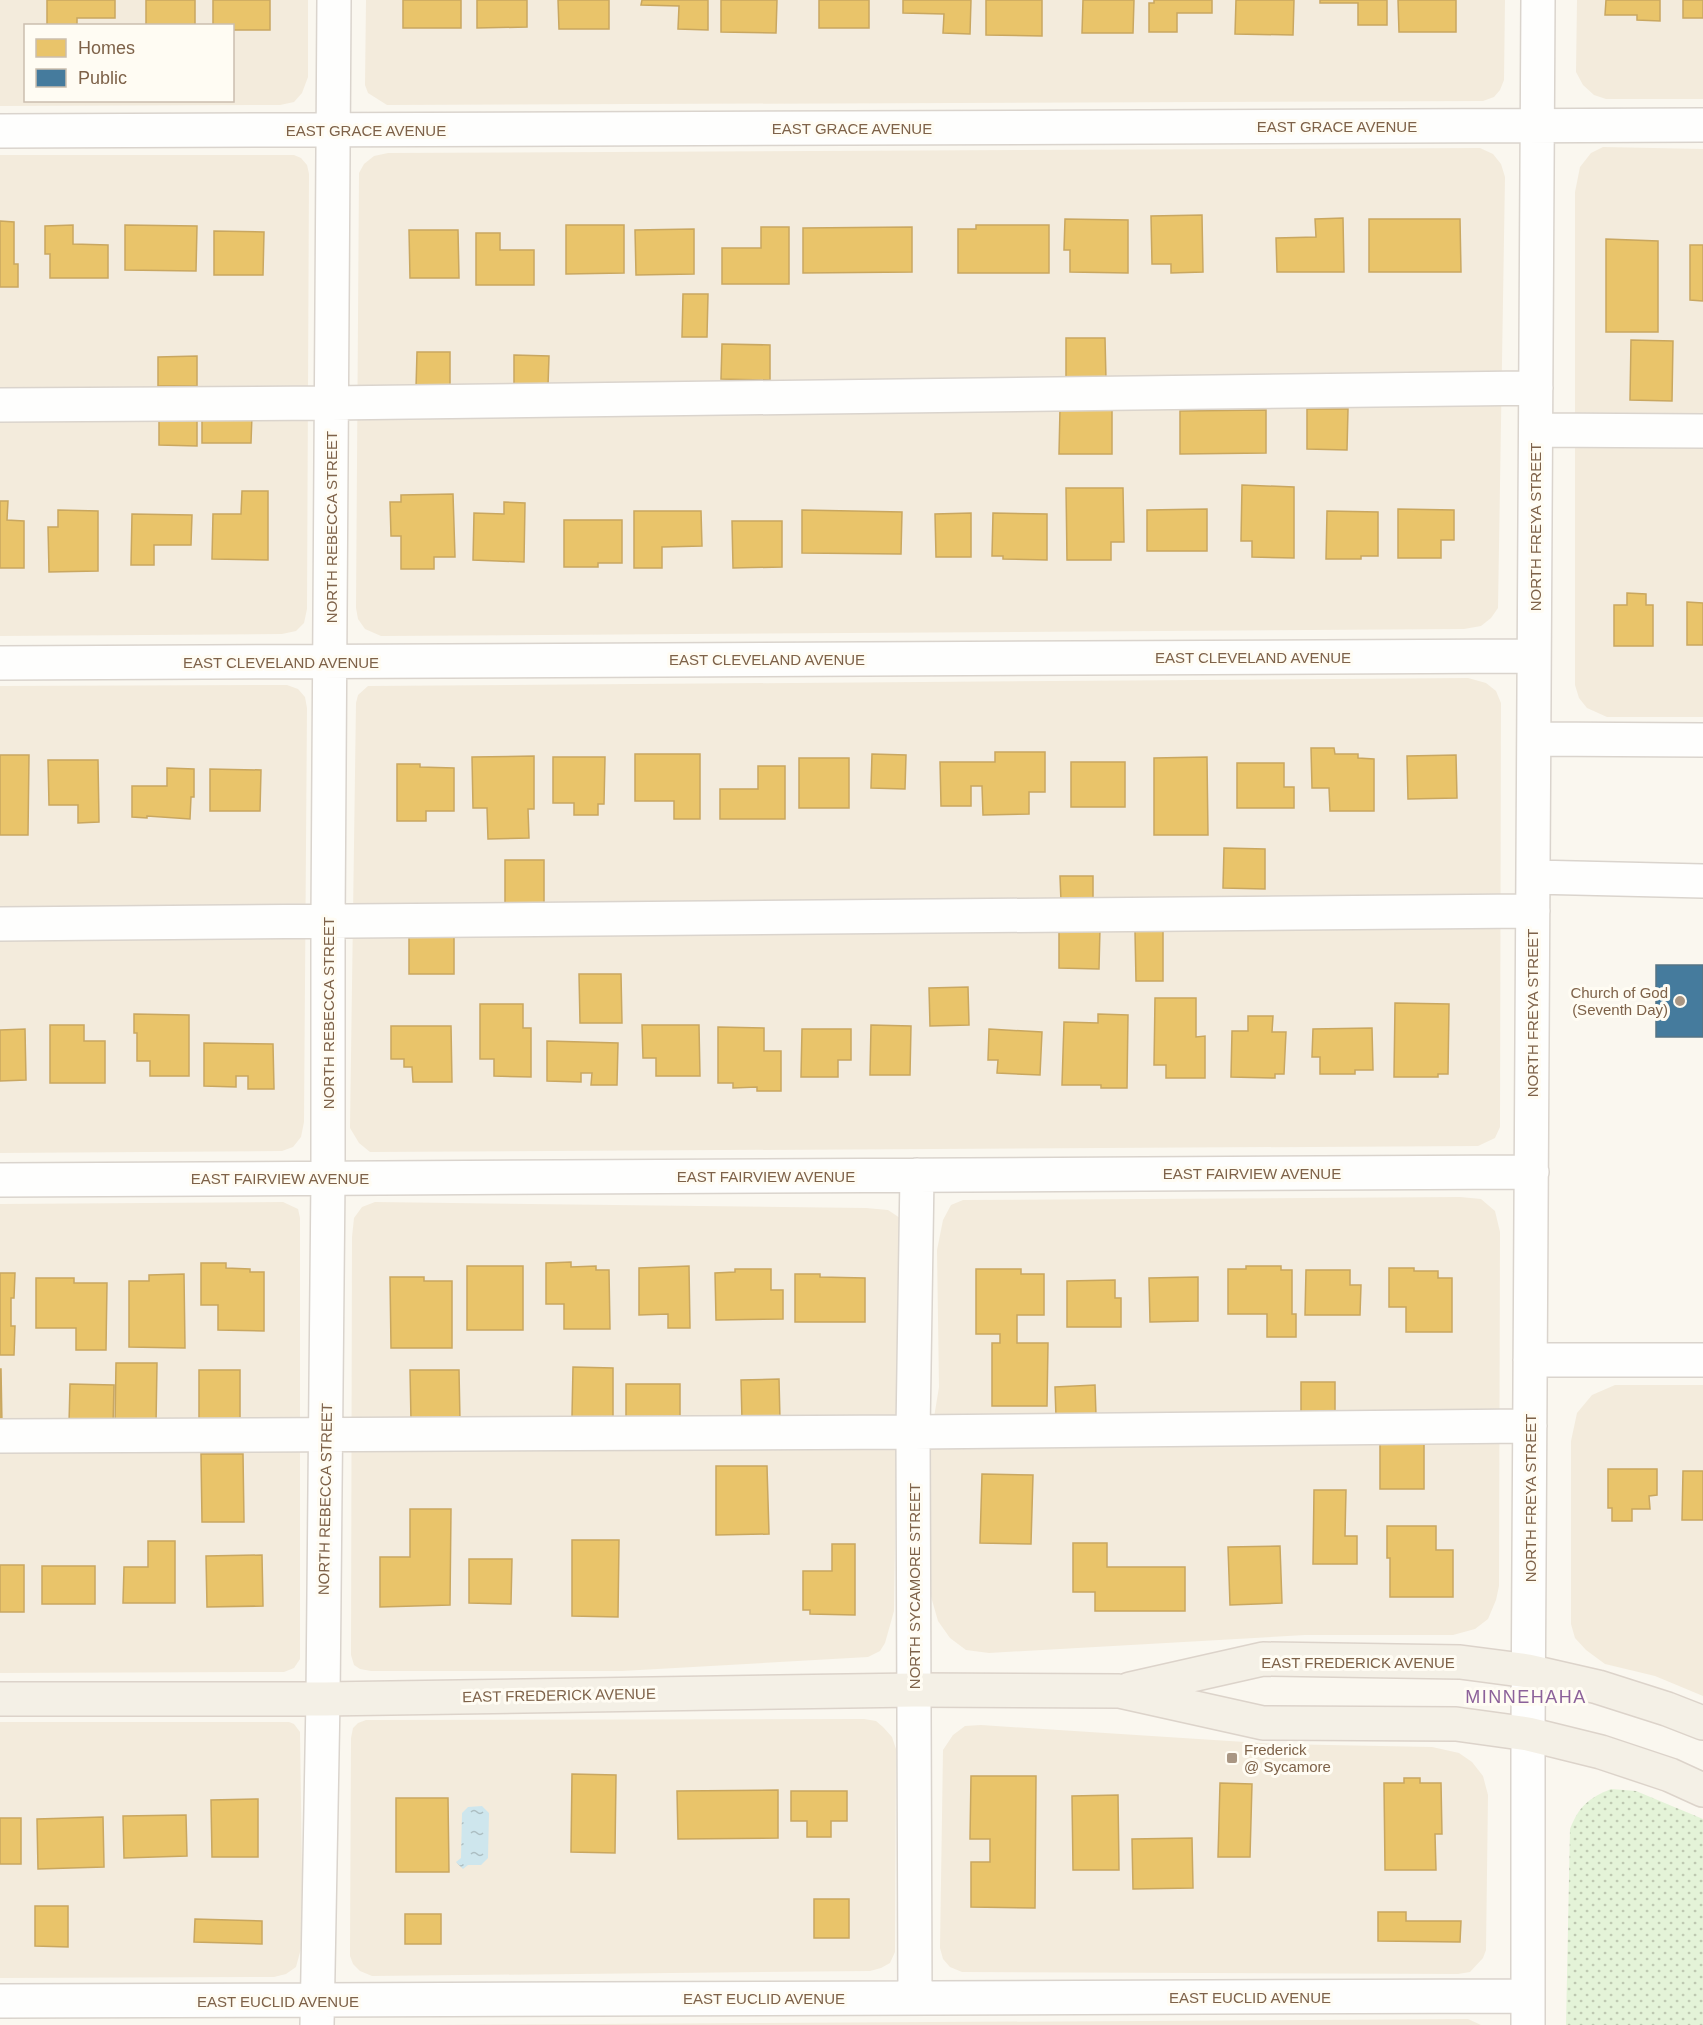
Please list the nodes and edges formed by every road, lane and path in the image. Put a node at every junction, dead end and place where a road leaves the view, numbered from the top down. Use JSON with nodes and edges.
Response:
{"nodes":[{"id":1,"x":334,"y":0,"type":"edge"},
{"id":2,"x":1538,"y":0,"type":"edge"},
{"id":3,"x":1703,"y":125,"type":"edge"},
{"id":4,"x":1537,"y":126,"type":"junction"},
{"id":5,"x":333,"y":130,"type":"junction"},
{"id":6,"x":0,"y":131,"type":"edge"},
{"id":7,"x":1536,"y":388,"type":"junction"},
{"id":8,"x":331,"y":403,"type":"junction"},
{"id":9,"x":0,"y":405,"type":"edge"},
{"id":10,"x":1536,"y":430,"type":"junction"},
{"id":11,"x":1703,"y":431,"type":"edge"},
{"id":12,"x":1534,"y":656,"type":"junction"},
{"id":13,"x":331,"y":661,"type":"junction"},
{"id":14,"x":0,"y":663,"type":"edge"},
{"id":15,"x":1534,"y":739,"type":"junction"},
{"id":16,"x":1703,"y":740,"type":"edge"},
{"id":17,"x":1533,"y":877,"type":"junction"},
{"id":18,"x":1703,"y":881,"type":"edge"},
{"id":19,"x":1533,"y":911,"type":"junction"},
{"id":20,"x":328,"y":922,"type":"junction"},
{"id":21,"x":0,"y":924,"type":"edge"},
{"id":22,"x":1532,"y":1172,"type":"junction"},
{"id":23,"x":917,"y":1175,"type":"junction"},
{"id":24,"x":328,"y":1178,"type":"junction"},
{"id":25,"x":0,"y":1180,"type":"edge"},
{"id":26,"x":1530,"y":1360,"type":"junction"},
{"id":27,"x":1703,"y":1360,"type":"edge"},
{"id":28,"x":1530,"y":1426,"type":"junction"},
{"id":29,"x":913,"y":1432,"type":"junction"},
{"id":30,"x":326,"y":1434,"type":"junction"},
{"id":31,"x":0,"y":1436,"type":"edge"},
{"id":32,"x":1528,"y":1671,"type":"junction"},
{"id":33,"x":915,"y":1690,"type":"junction"},
{"id":34,"x":1119,"y":1691,"type":"junction"},
{"id":35,"x":0,"y":1699,"type":"edge"},
{"id":36,"x":323,"y":1699,"type":"junction"},
{"id":37,"x":1703,"y":1724,"type":"edge"},
{"id":38,"x":1528,"y":1734,"type":"junction"},
{"id":39,"x":1703,"y":1790,"type":"edge"},
{"id":40,"x":915,"y":1997,"type":"junction"},
{"id":41,"x":0,"y":2001,"type":"edge"},
{"id":42,"x":1528,"y":2010,"type":"edge"},
{"id":43,"x":317,"y":2013,"type":"edge"}],
"edges":[{"from":1,"to":5,"type":"street","name":"NORTH REBECCA STREET"},
{"from":2,"to":4,"type":"street","name":"NORTH FREYA STREET"},
{"from":3,"to":4,"type":"street","name":"EAST GRACE AVENUE"},
{"from":4,"to":5,"type":"street","name":"EAST GRACE AVENUE"},
{"from":4,"to":7,"type":"street","name":"NORTH FREYA STREET"},
{"from":5,"to":6,"type":"street","name":"EAST GRACE AVENUE"},
{"from":5,"to":8,"type":"street","name":"NORTH REBECCA STREET"},
{"from":7,"to":8,"type":"street"},
{"from":7,"to":10,"type":"street","name":"NORTH FREYA STREET"},
{"from":8,"to":9,"type":"street"},
{"from":8,"to":13,"type":"street","name":"NORTH REBECCA STREET"},
{"from":10,"to":11,"type":"street"},
{"from":10,"to":12,"type":"street","name":"NORTH FREYA STREET"},
{"from":12,"to":13,"type":"street","name":"EAST CLEVELAND AVENUE"},
{"from":12,"to":15,"type":"street","name":"NORTH FREYA STREET"},
{"from":13,"to":14,"type":"street","name":"EAST CLEVELAND AVENUE"},
{"from":13,"to":20,"type":"street","name":"NORTH REBECCA STREET"},
{"from":15,"to":16,"type":"street"},
{"from":15,"to":17,"type":"street","name":"NORTH FREYA STREET"},
{"from":17,"to":18,"type":"street"},
{"from":17,"to":19,"type":"street","name":"NORTH FREYA STREET"},
{"from":19,"to":20,"type":"street"},
{"from":19,"to":22,"type":"street","name":"NORTH FREYA STREET"},
{"from":20,"to":21,"type":"street"},
{"from":20,"to":24,"type":"street","name":"NORTH REBECCA STREET"},
{"from":22,"to":23,"type":"street","name":"EAST FAIRVIEW AVENUE"},
{"from":22,"to":26,"type":"street","name":"NORTH FREYA STREET"},
{"from":23,"to":24,"type":"street","name":"EAST FAIRVIEW AVENUE"},
{"from":23,"to":29,"type":"street","name":"NORTH SYCAMORE STREET"},
{"from":24,"to":25,"type":"street","name":"EAST FAIRVIEW AVENUE"},
{"from":24,"to":30,"type":"street","name":"NORTH REBECCA STREET"},
{"from":26,"to":27,"type":"street"},
{"from":26,"to":28,"type":"street","name":"NORTH FREYA STREET"},
{"from":28,"to":29,"type":"street"},
{"from":28,"to":32,"type":"street","name":"NORTH FREYA STREET"},
{"from":29,"to":30,"type":"street"},
{"from":29,"to":33,"type":"street","name":"NORTH SYCAMORE STREET"},
{"from":30,"to":31,"type":"street"},
{"from":30,"to":36,"type":"street","name":"NORTH REBECCA STREET"},
{"from":32,"to":34,"type":"main road","name":"EAST FREDERICK AVENUE"},
{"from":32,"to":37,"type":"main road"},
{"from":32,"to":38,"type":"street","name":"NORTH FREYA STREET"},
{"from":33,"to":34,"type":"main road","name":"EAST FREDERICK AVENUE"},
{"from":33,"to":36,"type":"main road","name":"EAST FREDERICK AVENUE"},
{"from":33,"to":40,"type":"street","name":"NORTH SYCAMORE STREET"},
{"from":34,"to":38,"type":"main road","name":"EAST FREDERICK AVENUE"},
{"from":35,"to":36,"type":"main road","name":"EAST FREDERICK AVENUE"},
{"from":36,"to":43,"type":"street","name":"NORTH REBECCA STREET"},
{"from":38,"to":39,"type":"main road"},
{"from":38,"to":42,"type":"street","name":"NORTH FREYA STREET"},
{"from":40,"to":42,"type":"street","name":"EAST EUCLID AVENUE"},
{"from":40,"to":43,"type":"street","name":"EAST EUCLID AVENUE"},
{"from":41,"to":43,"type":"street","name":"EAST EUCLID AVENUE"}]}
